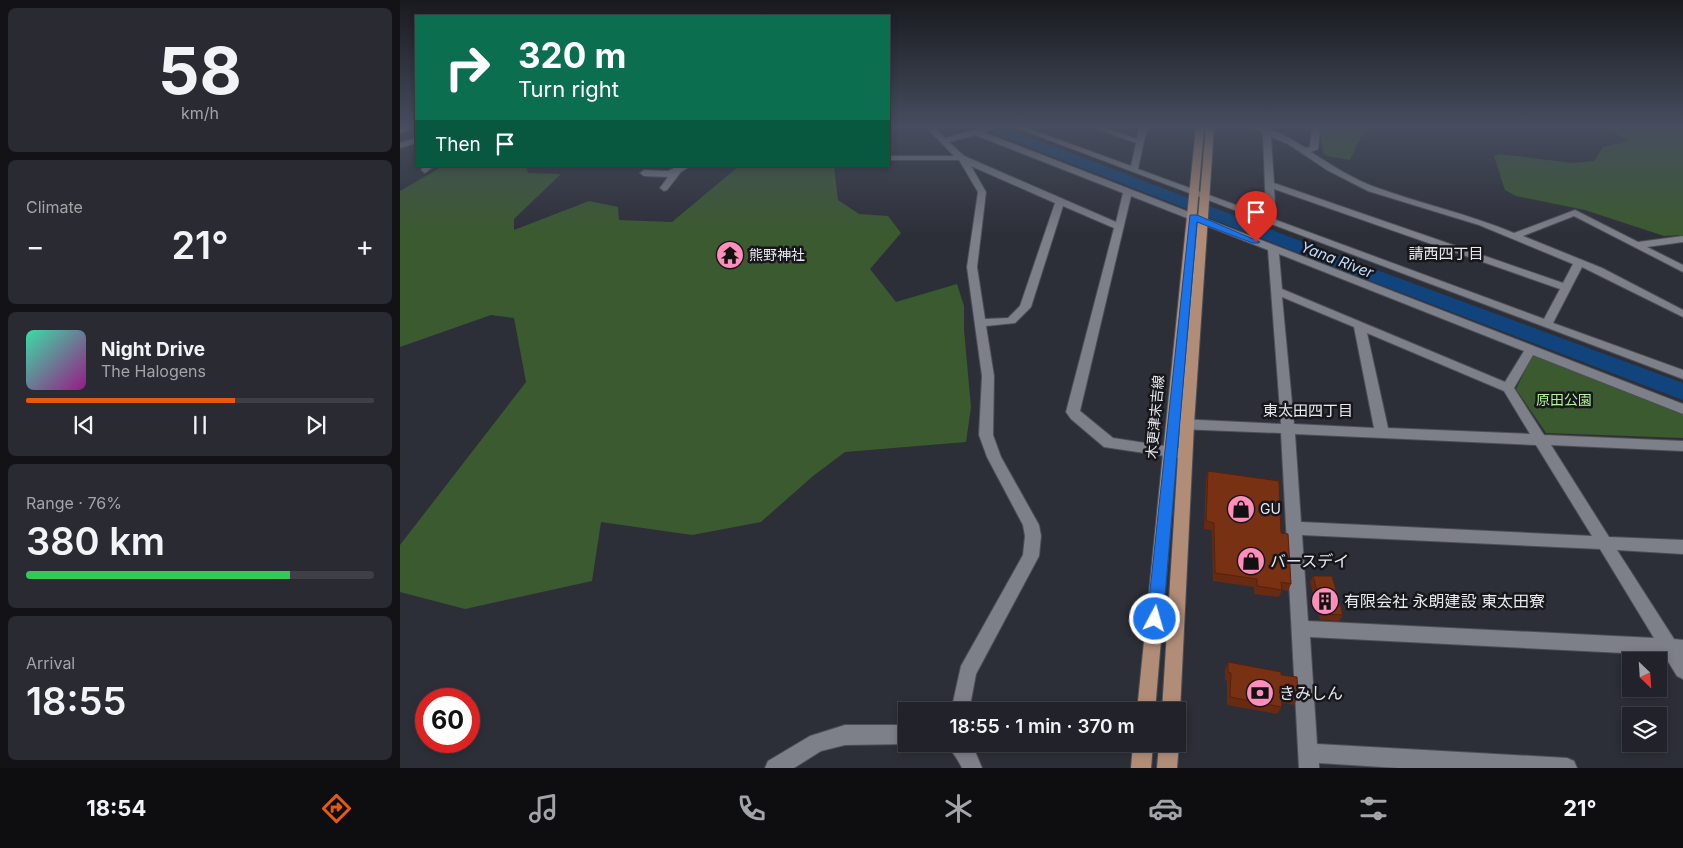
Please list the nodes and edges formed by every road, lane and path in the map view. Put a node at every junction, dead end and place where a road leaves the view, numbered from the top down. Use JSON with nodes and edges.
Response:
{"nodes":[{"id":1,"x":964,"y":163,"type":"edge"},
{"id":2,"x":971,"y":163,"type":"edge"},
{"id":3,"x":1058,"y":163,"type":"edge"},
{"id":4,"x":1115,"y":163,"type":"edge"},
{"id":5,"x":1135,"y":163,"type":"edge"},
{"id":6,"x":1197,"y":163,"type":"edge"},
{"id":7,"x":1208,"y":163,"type":"edge"},
{"id":8,"x":1269,"y":163,"type":"edge"},
{"id":9,"x":1323,"y":163,"type":"edge"},
{"id":10,"x":684,"y":167,"type":"edge"},
{"id":11,"x":1134,"y":170,"type":"junction"},
{"id":12,"x":677,"y":171,"type":"junction"},
{"id":13,"x":644,"y":173,"type":"dead end"},
{"id":14,"x":1270,"y":185,"type":"junction"},
{"id":15,"x":664,"y":188,"type":"dead end"},
{"id":16,"x":1128,"y":191,"type":"junction"},
{"id":17,"x":1195,"y":193,"type":"junction"},
{"id":18,"x":1206,"y":198,"type":"junction"},
{"id":19,"x":1060,"y":202,"type":"junction"},
{"id":20,"x":1199,"y":219,"type":"junction"},
{"id":21,"x":1272,"y":222,"type":"junction"},
{"id":22,"x":1119,"y":227,"type":"junction"},
{"id":23,"x":1514,"y":236,"type":"junction"},
{"id":24,"x":1683,"y":238,"type":"edge"},
{"id":25,"x":1636,"y":245,"type":"junction"},
{"id":26,"x":1273,"y":248,"type":"junction"},
{"id":27,"x":1579,"y":262,"type":"junction"},
{"id":28,"x":1683,"y":269,"type":"edge"},
{"id":29,"x":1566,"y":288,"type":"junction"},
{"id":30,"x":1276,"y":290,"type":"junction"},
{"id":31,"x":1683,"y":314,"type":"edge"},
{"id":32,"x":982,"y":323,"type":"junction"},
{"id":33,"x":1359,"y":324,"type":"junction"},
{"id":34,"x":1547,"y":324,"type":"junction"},
{"id":35,"x":1531,"y":349,"type":"junction"},
{"id":36,"x":1683,"y":375,"type":"edge"},
{"id":37,"x":1508,"y":388,"type":"junction"},
{"id":38,"x":1683,"y":409,"type":"edge"},
{"id":39,"x":1180,"y":424,"type":"junction"},
{"id":40,"x":1288,"y":430,"type":"junction"},
{"id":41,"x":1382,"y":433,"type":"junction"},
{"id":42,"x":1540,"y":440,"type":"junction"},
{"id":43,"x":1683,"y":446,"type":"edge"},
{"id":44,"x":1171,"y":452,"type":"junction"},
{"id":45,"x":1186,"y":455,"type":"junction"},
{"id":46,"x":1294,"y":528,"type":"junction"},
{"id":47,"x":1604,"y":543,"type":"junction"},
{"id":48,"x":1683,"y":547,"type":"edge"},
{"id":49,"x":1300,"y":629,"type":"junction"},
{"id":50,"x":1676,"y":648,"type":"edge"},
{"id":51,"x":1683,"y":670,"type":"edge"},
{"id":52,"x":962,"y":702,"type":"edge"},
{"id":53,"x":1147,"y":702,"type":"edge"},
{"id":54,"x":1172,"y":702,"type":"edge"},
{"id":55,"x":898,"y":735,"type":"edge"},
{"id":56,"x":965,"y":752,"type":"edge"},
{"id":57,"x":1142,"y":752,"type":"edge"},
{"id":58,"x":1168,"y":752,"type":"edge"},
{"id":59,"x":1309,"y":761,"type":"edge"},
{"id":60,"x":775,"y":768,"type":"edge"},
{"id":61,"x":972,"y":768,"type":"edge"},
{"id":62,"x":1141,"y":768,"type":"edge"},
{"id":63,"x":1167,"y":768,"type":"edge"},
{"id":64,"x":1567,"y":768,"type":"edge"}],
"edges":[{"from":1,"to":32,"type":"street"},
{"from":2,"to":19,"type":"street"},
{"from":3,"to":16,"type":"street"},
{"from":4,"to":11,"type":"street"},
{"from":5,"to":11,"type":"street"},
{"from":6,"to":17,"type":"main road","name":"木更津末吉線"},
{"from":7,"to":18,"type":"main road","name":"木更津末吉線"},
{"from":8,"to":14,"type":"street"},
{"from":9,"to":23,"type":"street"},
{"from":10,"to":12,"type":"street"},
{"from":11,"to":17,"type":"street"},
{"from":12,"to":13,"type":"street"},
{"from":12,"to":15,"type":"street"},
{"from":14,"to":21,"type":"street"},
{"from":14,"to":29,"type":"street"},
{"from":16,"to":20,"type":"street"},
{"from":16,"to":22,"type":"street"},
{"from":17,"to":18,"type":"street"},
{"from":17,"to":20,"type":"main road","name":"木更津末吉線"},
{"from":18,"to":20,"type":"main road","name":"木更津末吉線"},
{"from":18,"to":21,"type":"street"},
{"from":19,"to":22,"type":"street"},
{"from":19,"to":32,"type":"street"},
{"from":20,"to":26,"type":"street"},
{"from":20,"to":39,"type":"main road","name":"木更津末吉線"},
{"from":21,"to":34,"type":"street"},
{"from":22,"to":44,"type":"street"},
{"from":23,"to":25,"type":"street"},
{"from":23,"to":27,"type":"street"},
{"from":24,"to":25,"type":"street"},
{"from":25,"to":28,"type":"street"},
{"from":26,"to":30,"type":"street"},
{"from":26,"to":35,"type":"street"},
{"from":27,"to":29,"type":"street"},
{"from":27,"to":31,"type":"street"},
{"from":29,"to":34,"type":"street"},
{"from":30,"to":33,"type":"street"},
{"from":30,"to":40,"type":"street"},
{"from":32,"to":52,"type":"street"},
{"from":33,"to":37,"type":"street"},
{"from":33,"to":41,"type":"street"},
{"from":34,"to":36,"type":"street"},
{"from":35,"to":37,"type":"street"},
{"from":35,"to":38,"type":"street"},
{"from":37,"to":42,"type":"street"},
{"from":39,"to":40,"type":"street"},
{"from":39,"to":44,"type":"main road","name":"木更津末吉線"},
{"from":39,"to":45,"type":"main road","name":"木更津末吉線"},
{"from":40,"to":41,"type":"street"},
{"from":40,"to":46,"type":"street"},
{"from":41,"to":42,"type":"street"},
{"from":42,"to":43,"type":"street"},
{"from":42,"to":47,"type":"street"},
{"from":44,"to":45,"type":"street"},
{"from":44,"to":53,"type":"main road","name":"木更津末吉線"},
{"from":45,"to":54,"type":"main road","name":"木更津末吉線"},
{"from":46,"to":47,"type":"street"},
{"from":46,"to":49,"type":"street"},
{"from":47,"to":48,"type":"street"},
{"from":47,"to":50,"type":"street"},
{"from":49,"to":50,"type":"street"},
{"from":49,"to":59,"type":"street"},
{"from":50,"to":51,"type":"street"},
{"from":55,"to":60,"type":"street"},
{"from":56,"to":61,"type":"street"},
{"from":57,"to":62,"type":"main road"},
{"from":58,"to":63,"type":"main road"},
{"from":59,"to":64,"type":"street"}]}
